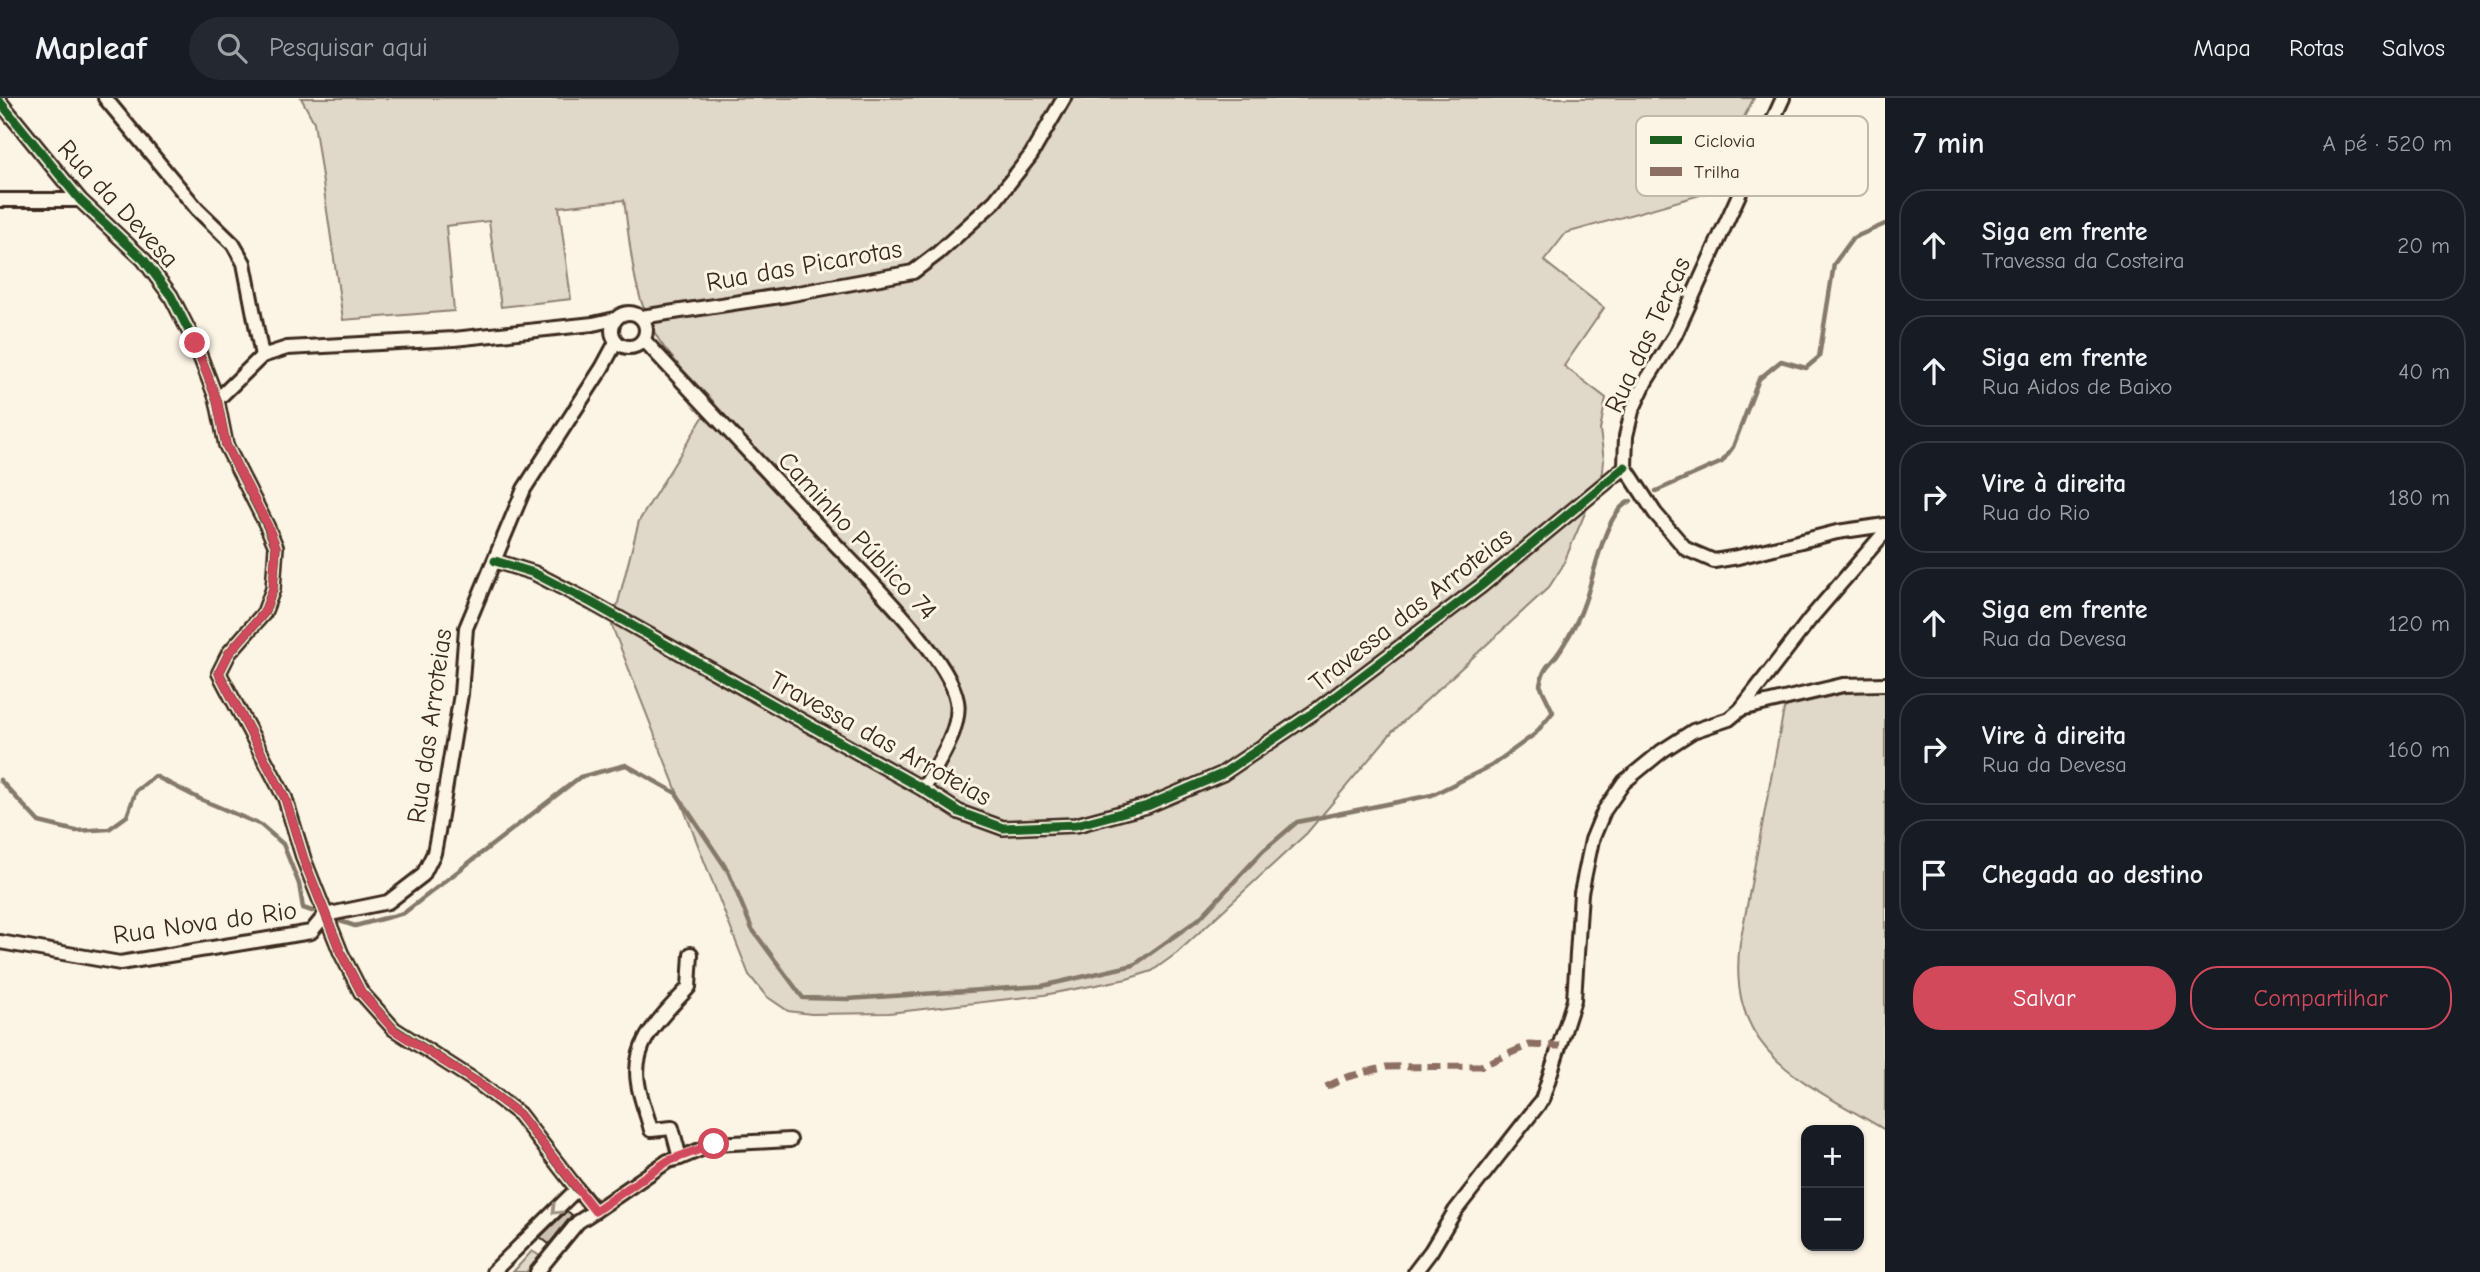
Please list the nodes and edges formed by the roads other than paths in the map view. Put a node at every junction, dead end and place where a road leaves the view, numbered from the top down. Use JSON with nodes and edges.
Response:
{"nodes":[{"id":1,"x":105,"y":98,"type":"edge"},
{"id":2,"x":1064,"y":98,"type":"edge"},
{"id":3,"x":1783,"y":98,"type":"edge"},
{"id":4,"x":0,"y":103,"type":"edge"},
{"id":5,"x":1775,"y":116,"type":"edge"},
{"id":6,"x":1738,"y":196,"type":"edge"},
{"id":7,"x":0,"y":200,"type":"edge"},
{"id":8,"x":80,"y":200,"type":"junction"},
{"id":9,"x":641,"y":317,"type":"junction"},
{"id":10,"x":615,"y":319,"type":"junction"},
{"id":11,"x":644,"y":340,"type":"junction"},
{"id":12,"x":616,"y":342,"type":"junction"},
{"id":13,"x":262,"y":356,"type":"junction"},
{"id":14,"x":217,"y":400,"type":"junction"},
{"id":15,"x":1625,"y":467,"type":"junction"},
{"id":16,"x":1885,"y":525,"type":"edge"},
{"id":17,"x":1885,"y":533,"type":"edge"},
{"id":18,"x":495,"y":561,"type":"junction"},
{"id":19,"x":1885,"y":684,"type":"edge"},
{"id":20,"x":1741,"y":709,"type":"junction"},
{"id":21,"x":923,"y":789,"type":"junction"},
{"id":22,"x":325,"y":915,"type":"junction"},
{"id":23,"x":0,"y":942,"type":"edge"},
{"id":24,"x":691,"y":954,"type":"dead end"},
{"id":25,"x":790,"y":1140,"type":"dead end"},
{"id":26,"x":680,"y":1158,"type":"junction"},
{"id":27,"x":577,"y":1189,"type":"junction"},
{"id":28,"x":595,"y":1211,"type":"junction"},
{"id":29,"x":493,"y":1272,"type":"edge"},
{"id":30,"x":537,"y":1272,"type":"edge"},
{"id":31,"x":1415,"y":1272,"type":"edge"}],
"edges":[{"from":1,"to":13,"type":"street"},
{"from":2,"to":9,"type":"street","name":"Rua das Picarotas"},
{"from":3,"to":5,"type":"street","name":"Rua das Terças"},
{"from":4,"to":8,"type":"street","name":"Rua da Devesa"},
{"from":6,"to":15,"type":"street","name":"Rua das Terças"},
{"from":7,"to":8,"type":"street"},
{"from":8,"to":14,"type":"street","name":"Rua da Devesa"},
{"from":9,"to":10,"type":"street"},
{"from":9,"to":11,"type":"street"},
{"from":10,"to":12,"type":"street"},
{"from":10,"to":13,"type":"street"},
{"from":11,"to":12,"type":"street"},
{"from":11,"to":21,"type":"street","name":"Caminho Público 74"},
{"from":12,"to":18,"type":"street","name":"Rua das Arroteias"},
{"from":13,"to":14,"type":"street"},
{"from":14,"to":22,"type":"street","name":"Rua da Devesa"},
{"from":15,"to":16,"type":"street"},
{"from":15,"to":21,"type":"street","name":"Travessa das Arroteias"},
{"from":17,"to":20,"type":"street"},
{"from":18,"to":21,"type":"street","name":"Travessa das Arroteias"},
{"from":18,"to":22,"type":"street","name":"Rua das Arroteias"},
{"from":19,"to":20,"type":"street"},
{"from":20,"to":31,"type":"street"},
{"from":22,"to":23,"type":"street","name":"Rua Nova do Rio"},
{"from":22,"to":27,"type":"street"},
{"from":24,"to":26,"type":"street"},
{"from":25,"to":26,"type":"street"},
{"from":26,"to":28,"type":"street"},
{"from":27,"to":28,"type":"street"},
{"from":27,"to":29,"type":"street","one_way":true},
{"from":28,"to":30,"type":"street"}]}
